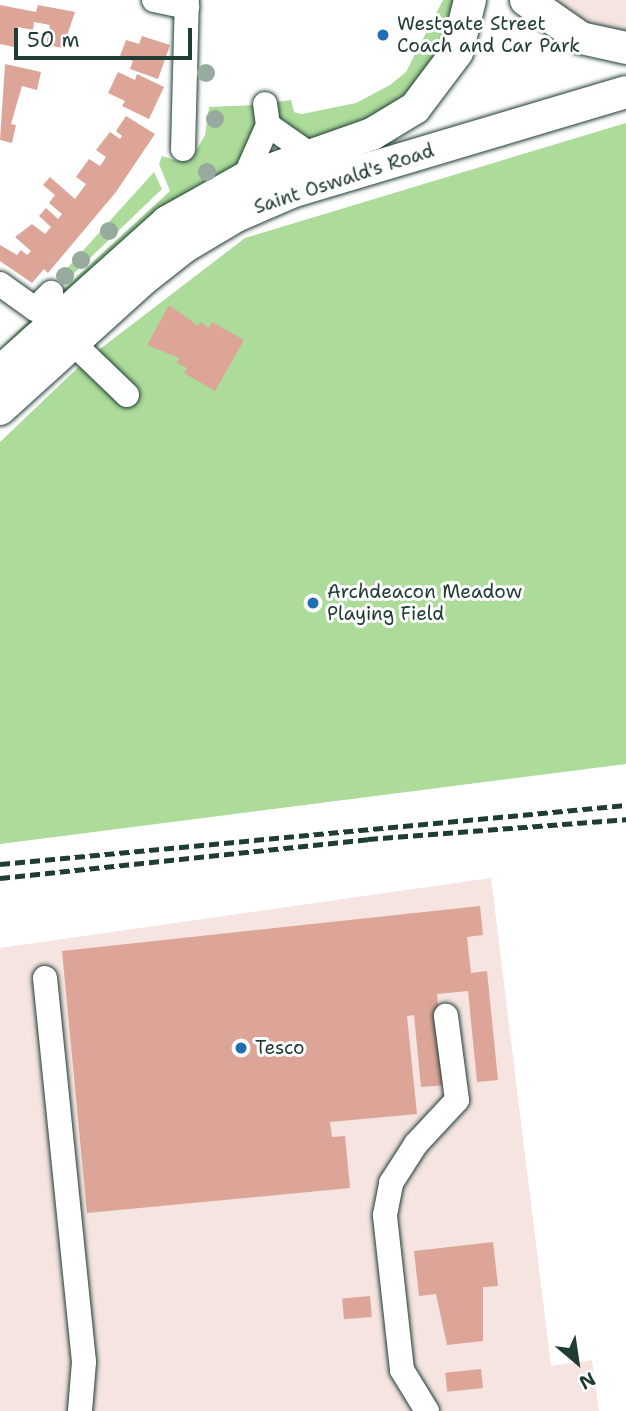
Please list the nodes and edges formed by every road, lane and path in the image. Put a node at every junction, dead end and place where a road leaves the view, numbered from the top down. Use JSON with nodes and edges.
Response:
{"nodes":[{"id":1,"x":154,"y":0,"type":"edge"},
{"id":2,"x":470,"y":0,"type":"edge"},
{"id":3,"x":526,"y":0,"type":"edge"},
{"id":4,"x":187,"y":4,"type":"edge"},
{"id":5,"x":626,"y":47,"type":"edge"},
{"id":6,"x":626,"y":92,"type":"edge"},
{"id":7,"x":183,"y":149,"type":"dead end"},
{"id":8,"x":311,"y":155,"type":"junction"},
{"id":9,"x":244,"y":179,"type":"junction"},
{"id":10,"x":0,"y":284,"type":"edge"},
{"id":11,"x":51,"y":293,"type":"dead end"},
{"id":12,"x":73,"y":343,"type":"junction"},
{"id":13,"x":0,"y":372,"type":"edge"},
{"id":14,"x":127,"y":395,"type":"dead end"},
{"id":15,"x":0,"y":409,"type":"edge"},
{"id":16,"x":45,"y":978,"type":"dead end"},
{"id":17,"x":446,"y":1016,"type":"dead end"},
{"id":18,"x":80,"y":1411,"type":"edge"},
{"id":19,"x":427,"y":1411,"type":"edge"}],
"edges":[{"from":1,"to":4,"type":"street"},
{"from":2,"to":8,"type":"main road","name":"Saint Oswald's Road"},
{"from":3,"to":5,"type":"main road"},
{"from":4,"to":7,"type":"street"},
{"from":6,"to":12,"type":"main road","name":"Saint Oswald's Road"},
{"from":8,"to":9,"type":"main road","name":"Saint Oswald's Road"},
{"from":8,"to":9,"type":"street"},
{"from":9,"to":13,"type":"main road","name":"Saint Oswald's Road"},
{"from":10,"to":11,"type":"street"},
{"from":12,"to":14,"type":"street"},
{"from":12,"to":15,"type":"main road","name":"Saint Oswald's Road"},
{"from":16,"to":18,"type":"street"},
{"from":17,"to":19,"type":"street"}]}
